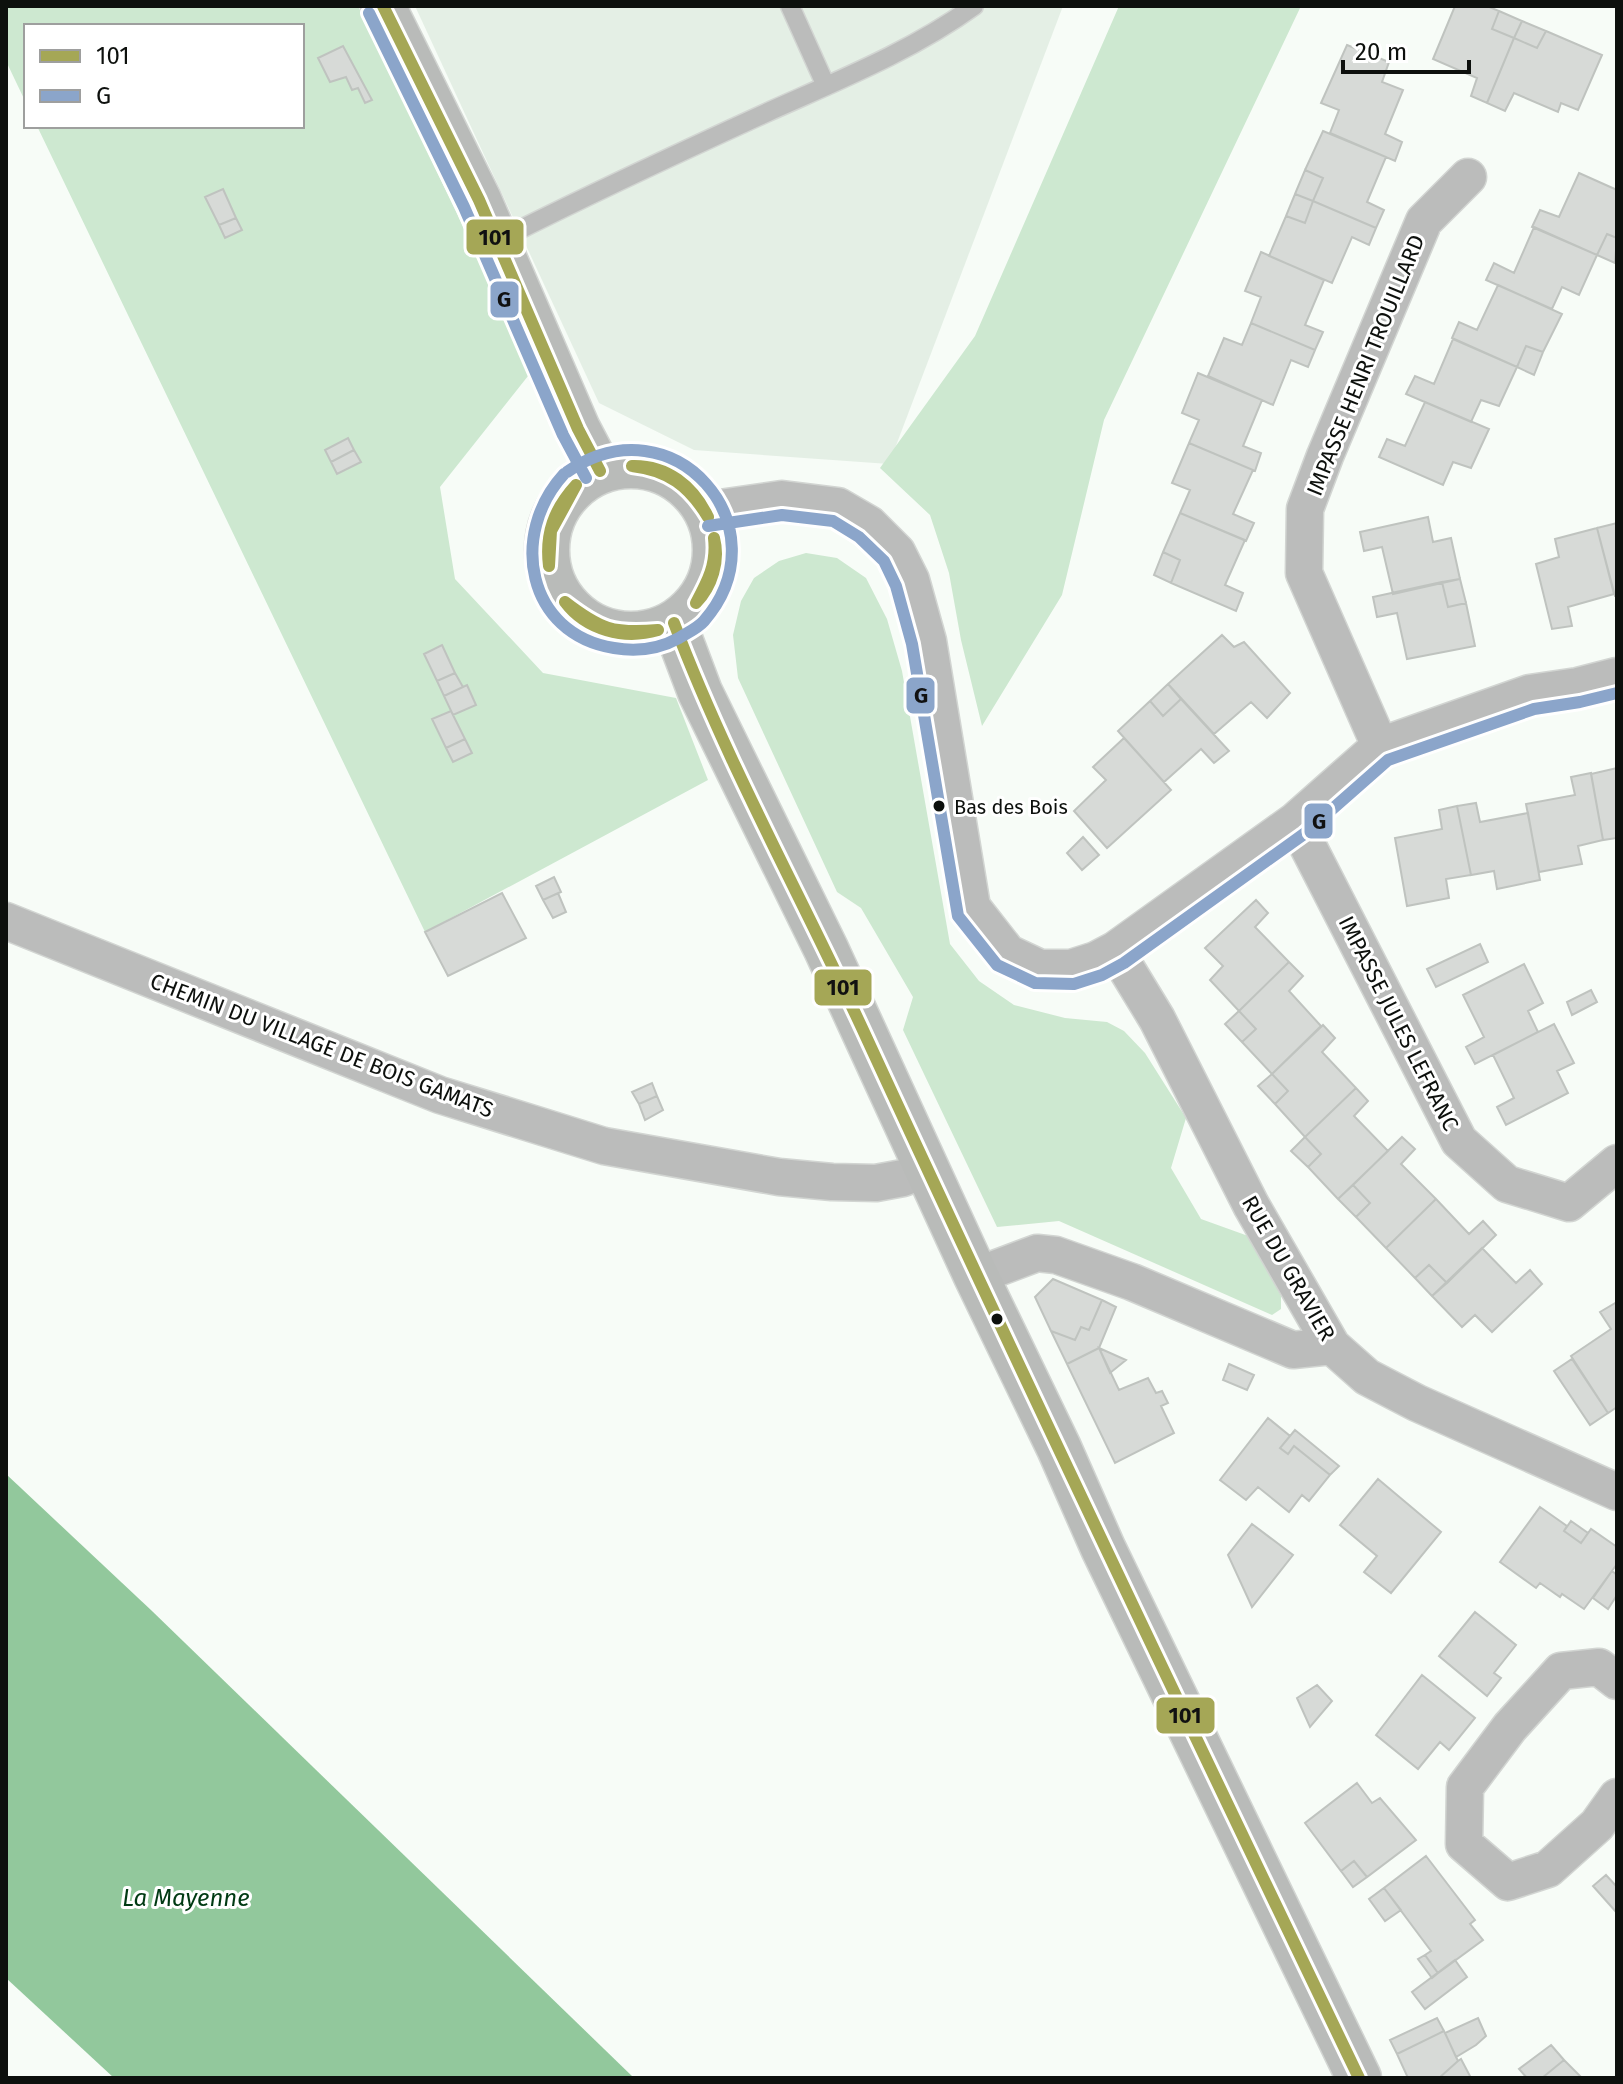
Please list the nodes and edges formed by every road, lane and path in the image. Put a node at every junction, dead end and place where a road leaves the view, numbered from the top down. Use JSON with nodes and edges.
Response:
{"nodes":[{"id":1,"x":383,"y":6,"type":"edge"},
{"id":2,"x":790,"y":6,"type":"edge"},
{"id":3,"x":974,"y":6,"type":"edge"},
{"id":4,"x":826,"y":86,"type":"junction"},
{"id":5,"x":1468,"y":177,"type":"dead end"},
{"id":6,"x":497,"y":241,"type":"junction"},
{"id":7,"x":600,"y":471,"type":"junction"},
{"id":8,"x":706,"y":510,"type":"junction"},
{"id":9,"x":674,"y":623,"type":"junction"},
{"id":10,"x":1617,"y":676,"type":"edge"},
{"id":11,"x":1380,"y":746,"type":"junction"},
{"id":12,"x":1295,"y":821,"type":"junction"},
{"id":13,"x":6,"y":921,"type":"edge"},
{"id":14,"x":1115,"y":950,"type":"junction"},
{"id":15,"x":1617,"y":1163,"type":"edge"},
{"id":16,"x":927,"y":1169,"type":"junction"},
{"id":17,"x":976,"y":1276,"type":"junction"},
{"id":18,"x":1332,"y":1346,"type":"junction"},
{"id":19,"x":1617,"y":1492,"type":"edge"},
{"id":20,"x":1617,"y":1681,"type":"edge"},
{"id":21,"x":1610,"y":1821,"type":"edge"},
{"id":22,"x":1359,"y":2078,"type":"edge"}],
"edges":[{"from":1,"to":6,"type":"street"},
{"from":2,"to":4,"type":"lane"},
{"from":3,"to":4,"type":"lane"},
{"from":4,"to":6,"type":"lane"},
{"from":5,"to":11,"type":"street","name":"IMPASSE HENRI TROUILLARD"},
{"from":6,"to":7,"type":"street"},
{"from":7,"to":8,"type":"street"},
{"from":7,"to":9,"type":"street"},
{"from":8,"to":9,"type":"street"},
{"from":8,"to":14,"type":"street"},
{"from":9,"to":16,"type":"street"},
{"from":10,"to":11,"type":"street"},
{"from":11,"to":12,"type":"street"},
{"from":12,"to":14,"type":"street"},
{"from":12,"to":15,"type":"street","name":"IMPASSE JULES LEFRANC"},
{"from":13,"to":16,"type":"street","name":"CHEMIN DU VILLAGE DE BOIS GAMATS"},
{"from":14,"to":18,"type":"street","name":"RUE DU GRAVIER"},
{"from":16,"to":17,"type":"street"},
{"from":17,"to":18,"type":"street"},
{"from":17,"to":22,"type":"street"},
{"from":18,"to":19,"type":"street","name":"RUE DU GRAVIER"},
{"from":20,"to":21,"type":"street"}]}
